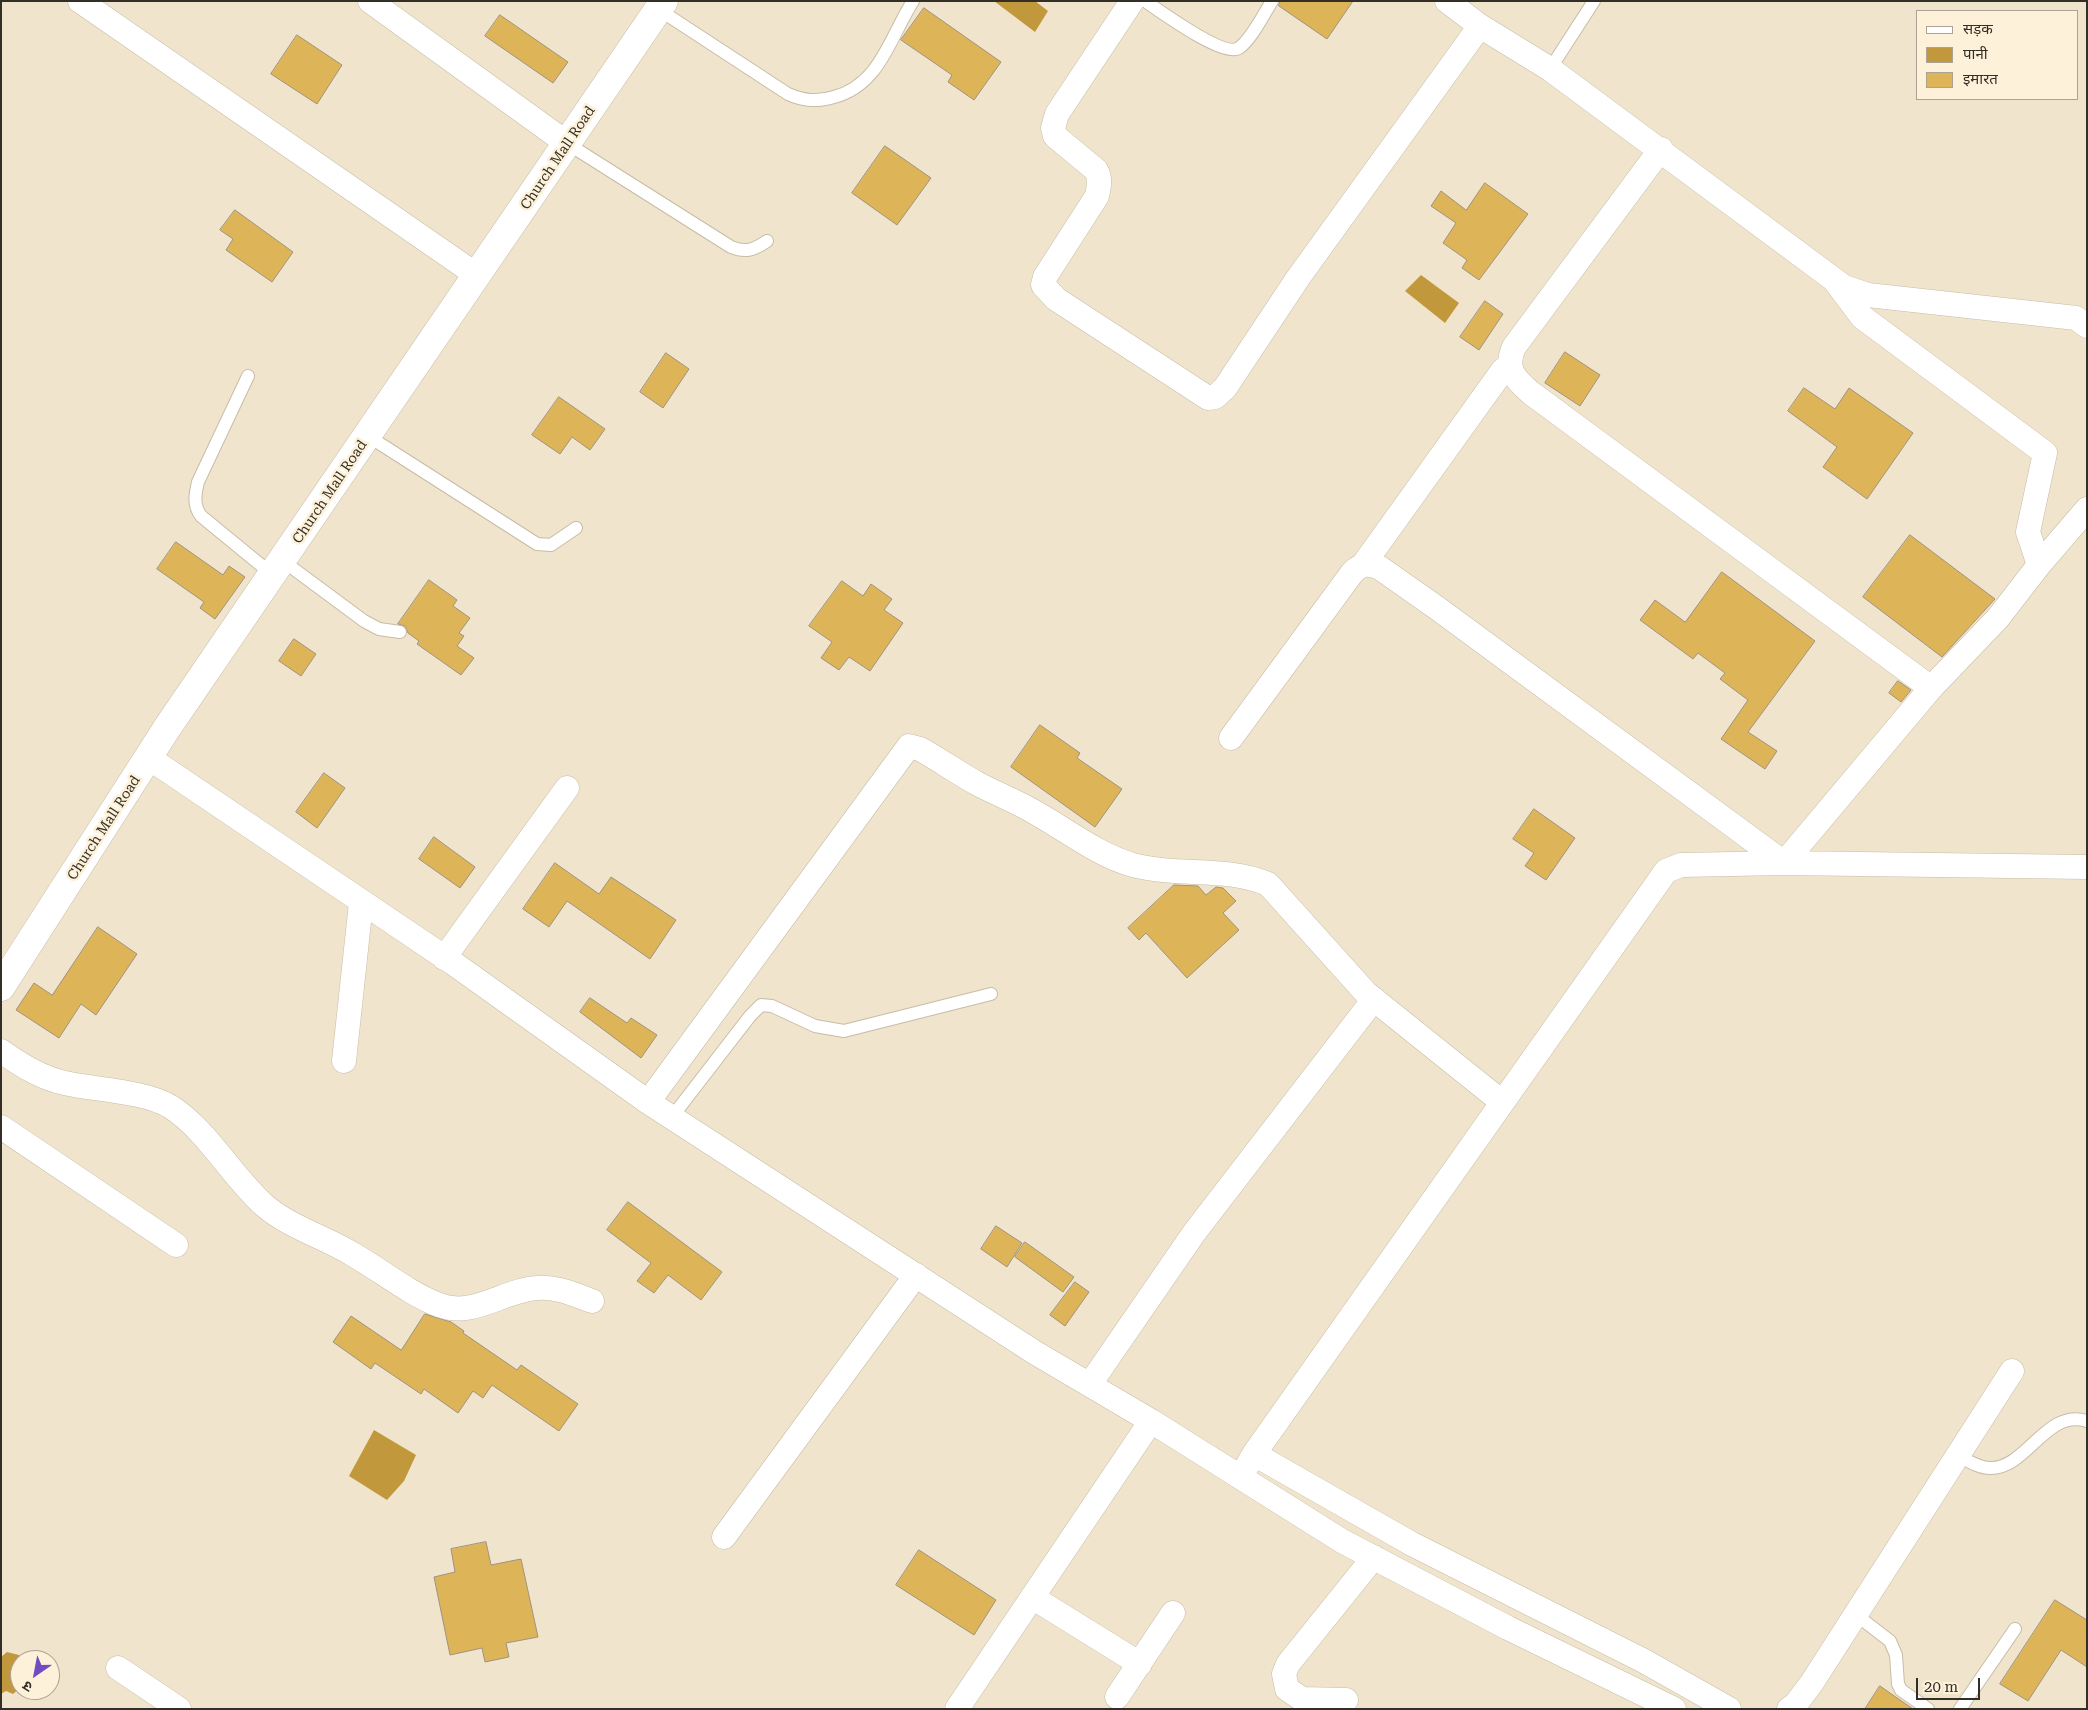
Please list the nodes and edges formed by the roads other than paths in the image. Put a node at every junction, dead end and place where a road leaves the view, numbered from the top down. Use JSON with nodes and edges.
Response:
{"nodes":[{"id":1,"x":80,"y":1,"type":"edge"},
{"id":2,"x":370,"y":1,"type":"edge"},
{"id":3,"x":913,"y":1,"type":"edge"},
{"id":4,"x":1132,"y":1,"type":"edge"},
{"id":5,"x":1145,"y":1,"type":"edge"},
{"id":6,"x":1272,"y":1,"type":"edge"},
{"id":7,"x":1447,"y":1,"type":"edge"},
{"id":8,"x":1594,"y":1,"type":"edge"},
{"id":9,"x":661,"y":5,"type":"edge"},
{"id":10,"x":1480,"y":26,"type":"junction"},
{"id":11,"x":1550,"y":69,"type":"junction"},
{"id":12,"x":568,"y":144,"type":"junction"},
{"id":13,"x":1660,"y":149,"type":"junction"},
{"id":14,"x":767,"y":241,"type":"dead end"},
{"id":15,"x":478,"y":276,"type":"junction"},
{"id":16,"x":1835,"y":281,"type":"junction"},
{"id":17,"x":2087,"y":326,"type":"edge"},
{"id":18,"x":1503,"y":370,"type":"dead end"},
{"id":19,"x":248,"y":376,"type":"dead end"},
{"id":20,"x":368,"y":436,"type":"junction"},
{"id":21,"x":2087,"y":509,"type":"edge"},
{"id":22,"x":576,"y":528,"type":"dead end"},
{"id":23,"x":1363,"y":565,"type":"junction"},
{"id":24,"x":2039,"y":565,"type":"junction"},
{"id":25,"x":278,"y":568,"type":"junction"},
{"id":26,"x":400,"y":632,"type":"dead end"},
{"id":27,"x":1931,"y":688,"type":"junction"},
{"id":28,"x":1231,"y":738,"type":"dead end"},
{"id":29,"x":150,"y":758,"type":"junction"},
{"id":30,"x":568,"y":788,"type":"dead end"},
{"id":31,"x":1784,"y":863,"type":"junction"},
{"id":32,"x":2087,"y":867,"type":"edge"},
{"id":33,"x":361,"y":903,"type":"junction"},
{"id":34,"x":444,"y":958,"type":"junction"},
{"id":35,"x":1,"y":987,"type":"edge"},
{"id":36,"x":991,"y":994,"type":"dead end"},
{"id":37,"x":1374,"y":1000,"type":"junction"},
{"id":38,"x":1,"y":1051,"type":"edge"},
{"id":39,"x":344,"y":1061,"type":"dead end"},
{"id":40,"x":648,"y":1102,"type":"junction"},
{"id":41,"x":1502,"y":1102,"type":"junction"},
{"id":42,"x":672,"y":1117,"type":"junction"},
{"id":43,"x":1,"y":1127,"type":"edge"},
{"id":44,"x":176,"y":1245,"type":"dead end"},
{"id":45,"x":916,"y":1275,"type":"junction"},
{"id":46,"x":592,"y":1301,"type":"dead end"},
{"id":47,"x":2012,"y":1371,"type":"dead end"},
{"id":48,"x":1090,"y":1384,"type":"junction"},
{"id":49,"x":1151,"y":1421,"type":"junction"},
{"id":50,"x":2087,"y":1421,"type":"edge"},
{"id":51,"x":1254,"y":1454,"type":"junction"},
{"id":52,"x":1958,"y":1455,"type":"junction"},
{"id":53,"x":1240,"y":1476,"type":"junction"},
{"id":54,"x":724,"y":1537,"type":"dead end"},
{"id":55,"x":1374,"y":1557,"type":"junction"},
{"id":56,"x":1032,"y":1597,"type":"junction"},
{"id":57,"x":1173,"y":1613,"type":"dead end"},
{"id":58,"x":1855,"y":1614,"type":"junction"},
{"id":59,"x":2015,"y":1629,"type":"dead end"},
{"id":60,"x":1140,"y":1664,"type":"junction"},
{"id":61,"x":118,"y":1668,"type":"dead end"},
{"id":62,"x":1118,"y":1698,"type":"dead end"},
{"id":63,"x":1346,"y":1700,"type":"dead end"},
{"id":64,"x":179,"y":1709,"type":"edge"},
{"id":65,"x":957,"y":1709,"type":"edge"},
{"id":66,"x":1674,"y":1709,"type":"edge"},
{"id":67,"x":1729,"y":1709,"type":"edge"},
{"id":68,"x":1789,"y":1709,"type":"edge"},
{"id":69,"x":1928,"y":1709,"type":"edge"},
{"id":70,"x":1960,"y":1709,"type":"edge"}],
"edges":[{"from":1,"to":15,"type":"street"},
{"from":2,"to":12,"type":"street"},
{"from":3,"to":9,"type":"lane"},
{"from":4,"to":10,"type":"street"},
{"from":5,"to":6,"type":"lane"},
{"from":7,"to":10,"type":"street"},
{"from":8,"to":11,"type":"lane"},
{"from":9,"to":12,"type":"street","name":"Church Mall Road"},
{"from":10,"to":11,"type":"street"},
{"from":11,"to":13,"type":"street"},
{"from":12,"to":14,"type":"lane"},
{"from":12,"to":15,"type":"street","name":"Church Mall Road"},
{"from":13,"to":16,"type":"street"},
{"from":13,"to":27,"type":"street"},
{"from":15,"to":20,"type":"street","name":"Church Mall Road"},
{"from":16,"to":17,"type":"street"},
{"from":16,"to":24,"type":"street"},
{"from":18,"to":23,"type":"street"},
{"from":19,"to":25,"type":"lane"},
{"from":20,"to":22,"type":"lane"},
{"from":20,"to":25,"type":"street","name":"Church Mall Road"},
{"from":21,"to":24,"type":"street"},
{"from":23,"to":28,"type":"street"},
{"from":23,"to":31,"type":"street"},
{"from":24,"to":27,"type":"street"},
{"from":25,"to":26,"type":"lane"},
{"from":25,"to":29,"type":"street","name":"Church Mall Road"},
{"from":27,"to":31,"type":"street"},
{"from":29,"to":33,"type":"street"},
{"from":29,"to":35,"type":"street","name":"Church Mall Road"},
{"from":30,"to":34,"type":"street"},
{"from":31,"to":32,"type":"street"},
{"from":31,"to":41,"type":"street"},
{"from":33,"to":34,"type":"street"},
{"from":33,"to":39,"type":"street"},
{"from":34,"to":40,"type":"street"},
{"from":36,"to":42,"type":"lane"},
{"from":37,"to":40,"type":"street"},
{"from":37,"to":41,"type":"street"},
{"from":37,"to":48,"type":"street"},
{"from":38,"to":46,"type":"street"},
{"from":40,"to":42,"type":"street"},
{"from":41,"to":51,"type":"street"},
{"from":42,"to":45,"type":"street"},
{"from":43,"to":44,"type":"street"},
{"from":45,"to":48,"type":"street"},
{"from":45,"to":54,"type":"street"},
{"from":47,"to":52,"type":"street"},
{"from":48,"to":49,"type":"street"},
{"from":49,"to":53,"type":"street"},
{"from":49,"to":56,"type":"street"},
{"from":50,"to":52,"type":"lane"},
{"from":51,"to":53,"type":"street"},
{"from":51,"to":67,"type":"street"},
{"from":52,"to":58,"type":"street"},
{"from":53,"to":55,"type":"street"},
{"from":55,"to":63,"type":"street"},
{"from":55,"to":66,"type":"street"},
{"from":56,"to":60,"type":"street"},
{"from":56,"to":65,"type":"street"},
{"from":57,"to":60,"type":"street"},
{"from":58,"to":68,"type":"street"},
{"from":58,"to":69,"type":"lane"},
{"from":59,"to":70,"type":"lane"},
{"from":60,"to":62,"type":"street"},
{"from":61,"to":64,"type":"street"}]}
